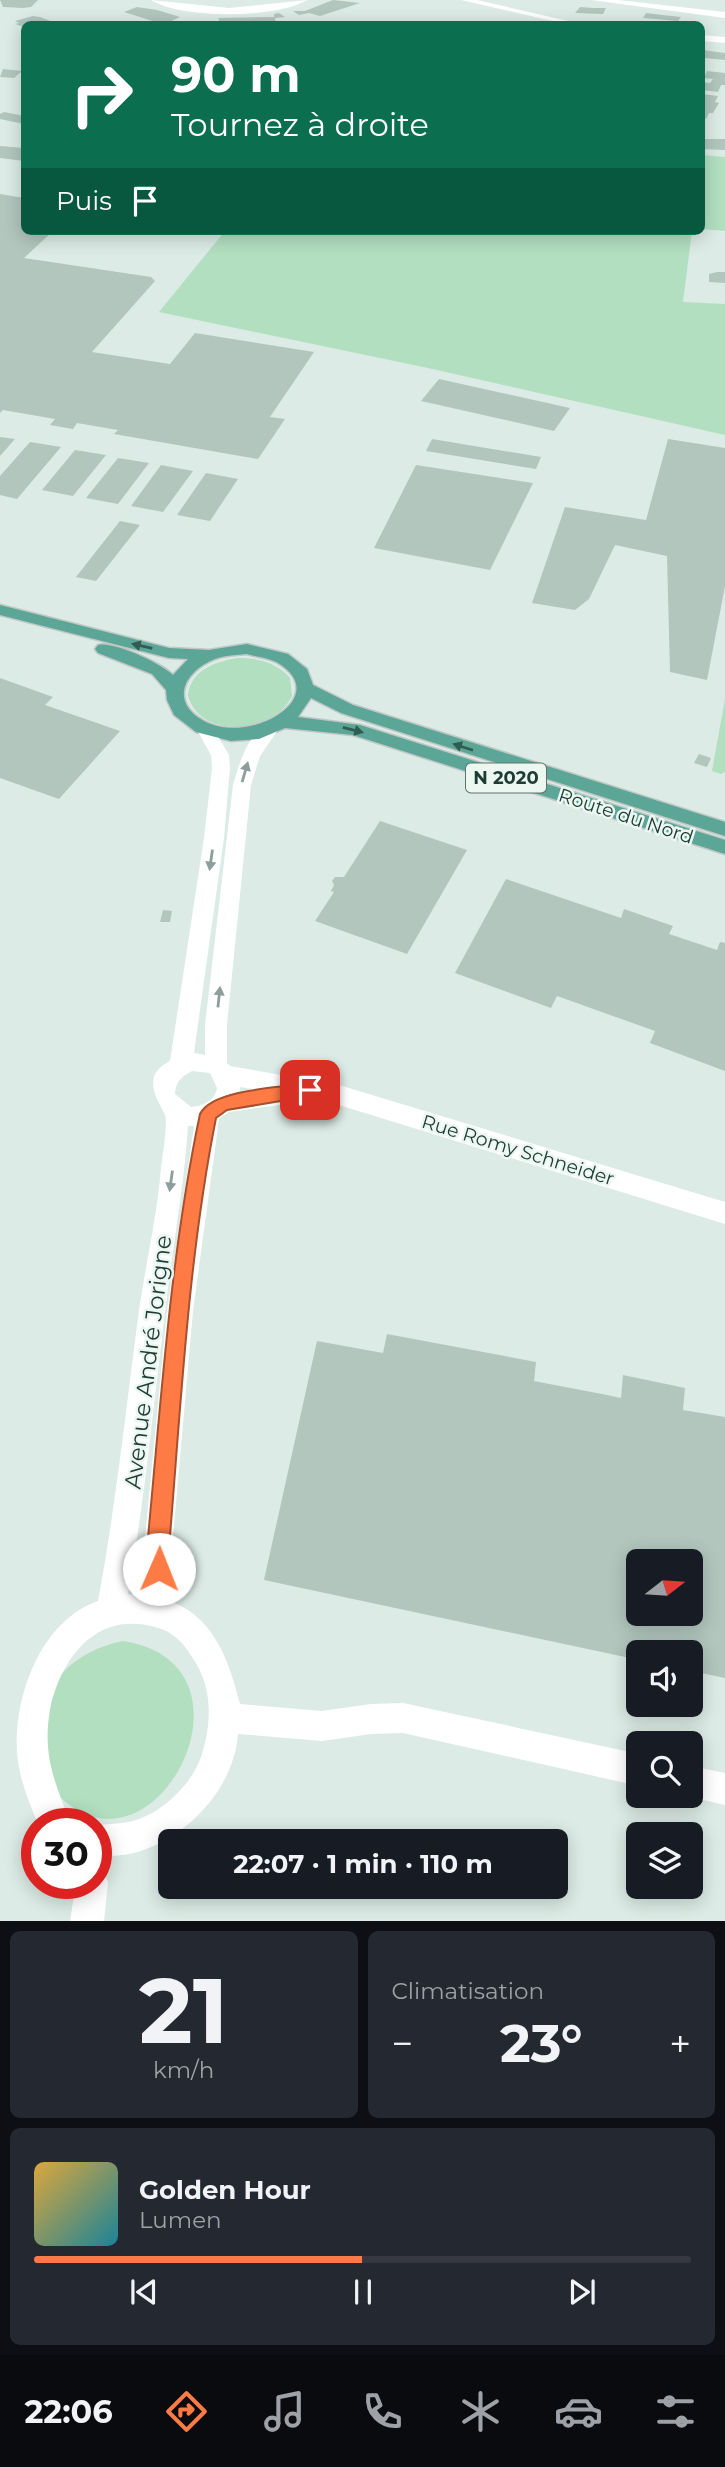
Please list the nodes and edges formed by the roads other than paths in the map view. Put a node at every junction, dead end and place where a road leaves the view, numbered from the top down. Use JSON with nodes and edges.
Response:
{"nodes":[{"id":1,"x":155,"y":0,"type":"edge"},
{"id":2,"x":303,"y":0,"type":"edge"},
{"id":3,"x":466,"y":0,"type":"edge"},
{"id":4,"x":595,"y":0,"type":"edge"},
{"id":5,"x":630,"y":0,"type":"edge"},
{"id":6,"x":617,"y":2,"type":"junction"},
{"id":7,"x":725,"y":15,"type":"edge"},
{"id":8,"x":562,"y":21,"type":"edge"},
{"id":9,"x":705,"y":38,"type":"edge"},
{"id":10,"x":725,"y":40,"type":"edge"},
{"id":11,"x":0,"y":610,"type":"edge"},
{"id":12,"x":24,"y":617,"type":"junction"},
{"id":13,"x":209,"y":655,"type":"junction"},
{"id":14,"x":175,"y":689,"type":"junction"},
{"id":15,"x":306,"y":689,"type":"junction"},
{"id":16,"x":277,"y":726,"type":"junction"},
{"id":17,"x":206,"y":730,"type":"junction"},
{"id":18,"x":725,"y":829,"type":"edge"},
{"id":19,"x":725,"y":848,"type":"edge"},
{"id":20,"x":181,"y":1065,"type":"junction"},
{"id":21,"x":221,"y":1070,"type":"junction"},
{"id":22,"x":310,"y":1090,"type":"junction"},
{"id":23,"x":216,"y":1108,"type":"junction"},
{"id":24,"x":177,"y":1113,"type":"junction"},
{"id":25,"x":725,"y":1213,"type":"edge"},
{"id":26,"x":111,"y":1609,"type":"junction"},
{"id":27,"x":161,"y":1612,"type":"junction"},
{"id":28,"x":225,"y":1718,"type":"junction"},
{"id":29,"x":626,"y":1767,"type":"edge"},
{"id":30,"x":703,"y":1784,"type":"edge"},
{"id":31,"x":725,"y":1789,"type":"edge"},
{"id":32,"x":38,"y":1808,"type":"edge"},
{"id":33,"x":112,"y":1843,"type":"edge"},
{"id":34,"x":90,"y":1899,"type":"edge"},
{"id":35,"x":87,"y":1921,"type":"edge"}],
"edges":[{"from":1,"to":2,"type":"street"},
{"from":3,"to":8,"type":"street"},
{"from":4,"to":6,"type":"street"},
{"from":5,"to":6,"type":"street"},
{"from":6,"to":7,"type":"street"},
{"from":9,"to":10,"type":"street"},
{"from":11,"to":12,"type":"main road"},
{"from":13,"to":12,"type":"main road","one_way":true},
{"from":12,"to":14,"type":"main road"},
{"from":13,"to":14,"type":"main road"},
{"from":13,"to":15,"type":"main road"},
{"from":14,"to":17,"type":"main road"},
{"from":15,"to":16,"type":"main road"},
{"from":18,"to":15,"type":"main road","name":"Route du Nord","number":"N 2020","one_way":true},
{"from":16,"to":17,"type":"main road"},
{"from":16,"to":19,"type":"main road","name":"Route du Nord","number":"N 2020","one_way":true},
{"from":21,"to":16,"type":"street","one_way":true},
{"from":17,"to":20,"type":"street","one_way":true},
{"from":20,"to":21,"type":"street"},
{"from":20,"to":24,"type":"street"},
{"from":21,"to":22,"type":"street","name":"Rue Romy Schneider"},
{"from":21,"to":23,"type":"street"},
{"from":22,"to":23,"type":"street"},
{"from":22,"to":25,"type":"street","name":"Rue Romy Schneider"},
{"from":23,"to":24,"type":"street"},
{"from":23,"to":27,"type":"street","name":"Avenue André Jorigne"},
{"from":24,"to":26,"type":"street","name":"Avenue André Jorigne","one_way":true},
{"from":26,"to":27,"type":"street"},
{"from":26,"to":32,"type":"street"},
{"from":27,"to":28,"type":"street"},
{"from":28,"to":29,"type":"street"},
{"from":28,"to":33,"type":"street"},
{"from":30,"to":31,"type":"street"},
{"from":34,"to":35,"type":"street"}]}
